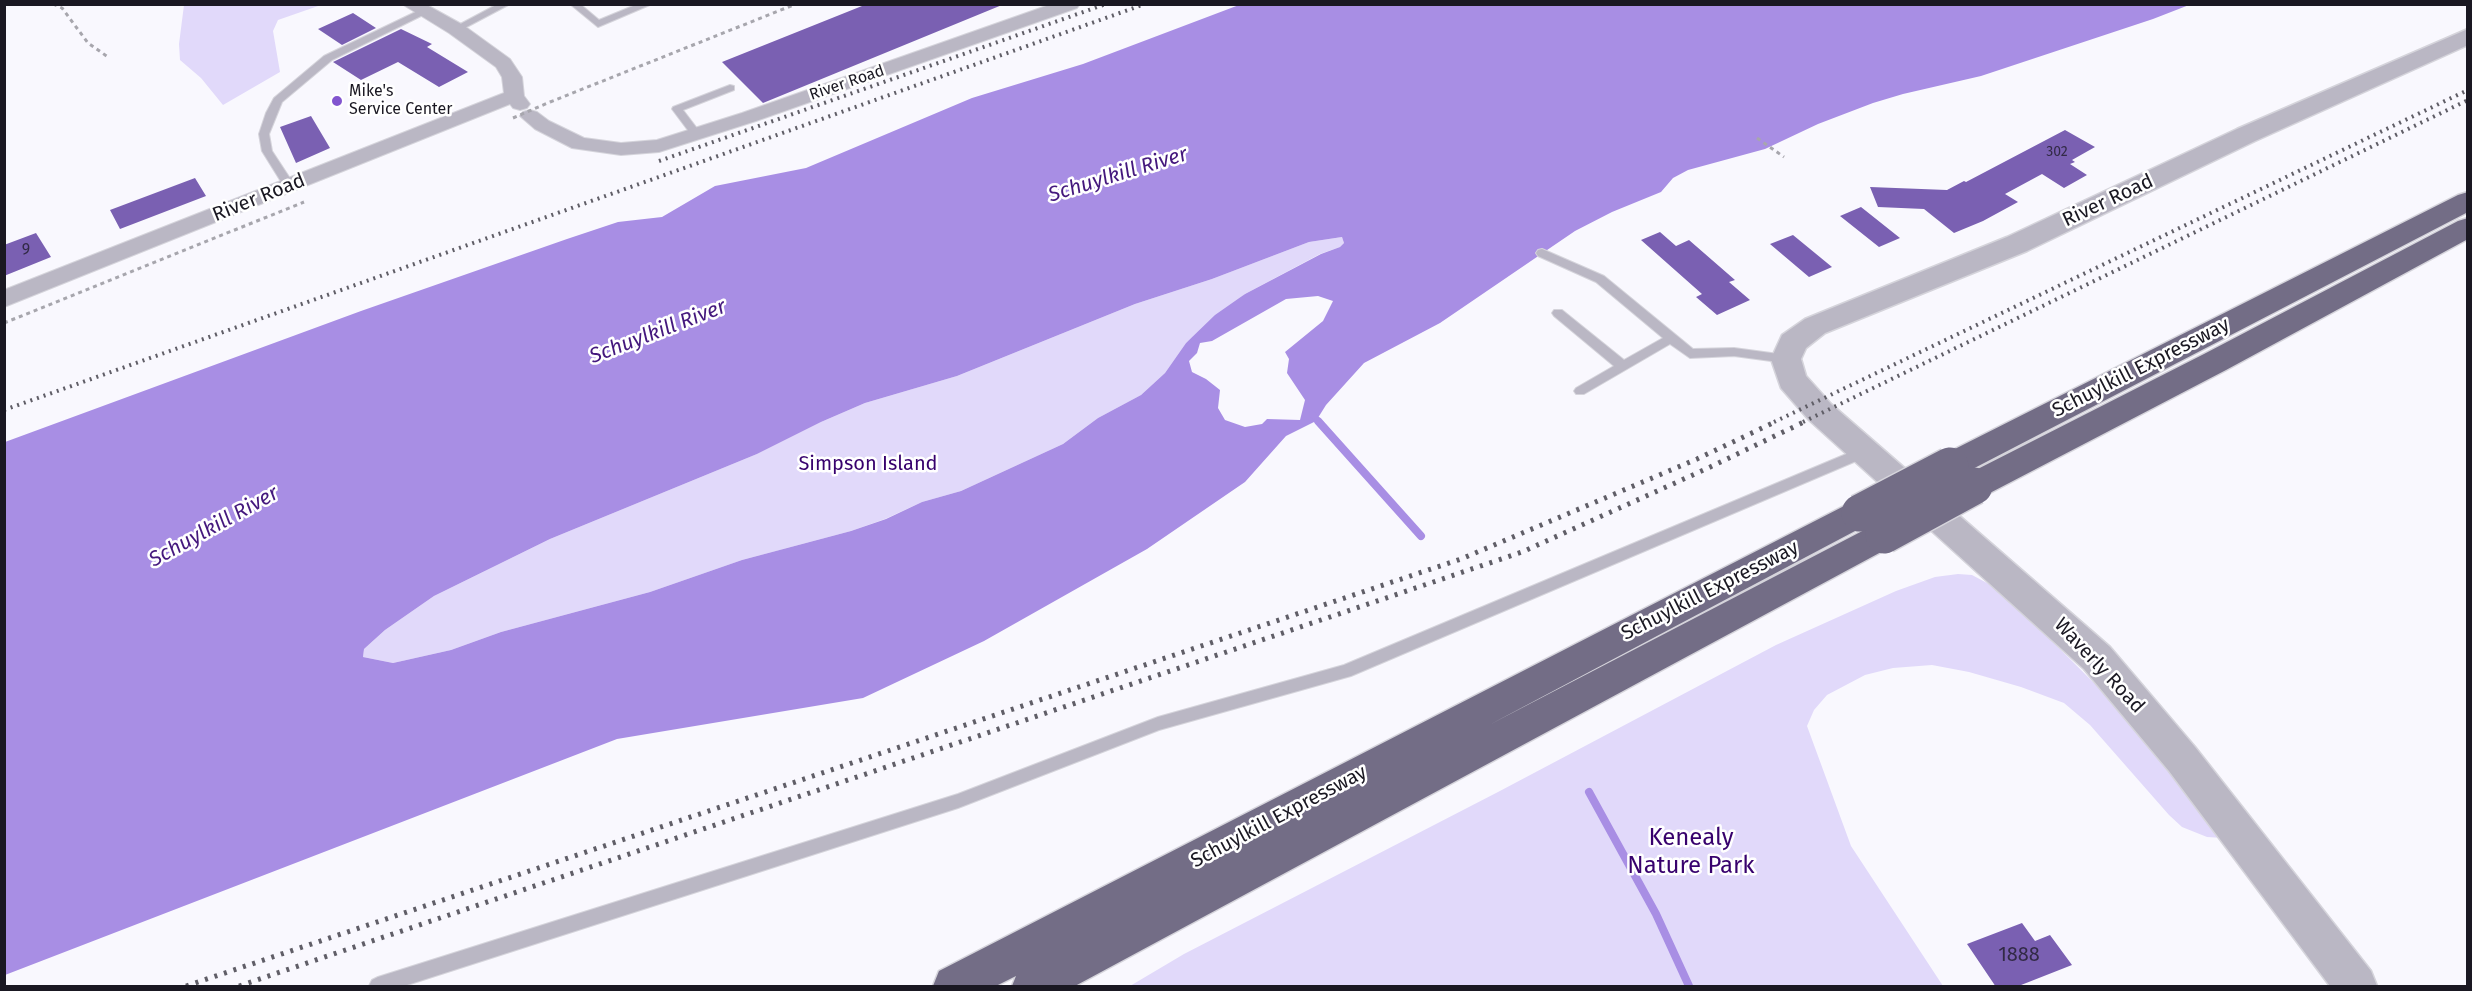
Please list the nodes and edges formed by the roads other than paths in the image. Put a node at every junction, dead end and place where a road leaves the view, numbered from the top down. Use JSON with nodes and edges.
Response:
{"nodes":[{"id":1,"x":506,"y":4,"type":"edge"},
{"id":2,"x":574,"y":4,"type":"edge"},
{"id":3,"x":648,"y":4,"type":"edge"},
{"id":4,"x":1071,"y":4,"type":"edge"},
{"id":5,"x":418,"y":8,"type":"edge"},
{"id":6,"x":456,"y":29,"type":"junction"},
{"id":7,"x":2468,"y":36,"type":"edge"},
{"id":8,"x":730,"y":88,"type":"dead end"},
{"id":9,"x":520,"y":108,"type":"junction"},
{"id":10,"x":697,"y":135,"type":"junction"},
{"id":11,"x":289,"y":186,"type":"junction"},
{"id":12,"x":2468,"y":201,"type":"edge"},
{"id":13,"x":2468,"y":227,"type":"edge"},
{"id":14,"x":1542,"y":254,"type":"dead end"},
{"id":15,"x":4,"y":299,"type":"edge"},
{"id":16,"x":1558,"y":313,"type":"dead end"},
{"id":17,"x":1672,"y":338,"type":"junction"},
{"id":18,"x":1786,"y":359,"type":"junction"},
{"id":19,"x":1623,"y":366,"type":"junction"},
{"id":20,"x":1580,"y":391,"type":"dead end"},
{"id":21,"x":1863,"y":452,"type":"junction"},
{"id":22,"x":1962,"y":476,"type":"junction"},
{"id":23,"x":1597,"y":669,"type":"junction"},
{"id":24,"x":378,"y":987,"type":"edge"},
{"id":25,"x":954,"y":987,"type":"edge"},
{"id":26,"x":1033,"y":987,"type":"edge"},
{"id":27,"x":2356,"y":987,"type":"edge"}],
"edges":[{"from":1,"to":6,"type":"lane"},
{"from":2,"to":3,"type":"lane"},
{"from":4,"to":10,"type":"street","name":"River Road"},
{"from":5,"to":6,"type":"street"},
{"from":5,"to":11,"type":"lane"},
{"from":6,"to":9,"type":"street"},
{"from":7,"to":18,"type":"street","name":"River Road"},
{"from":8,"to":10,"type":"lane"},
{"from":9,"to":10,"type":"street","name":"River Road"},
{"from":9,"to":11,"type":"street","name":"River Road"},
{"from":11,"to":15,"type":"street","name":"River Road"},
{"from":12,"to":22,"type":"highway","name":"Schuylkill Expressway"},
{"from":13,"to":22,"type":"highway","name":"Schuylkill Expressway"},
{"from":14,"to":17,"type":"lane"},
{"from":16,"to":19,"type":"lane"},
{"from":17,"to":18,"type":"lane"},
{"from":17,"to":19,"type":"lane"},
{"from":18,"to":21,"type":"street","name":"Waverly Road"},
{"from":19,"to":20,"type":"lane"},
{"from":21,"to":24,"type":"lane"},
{"from":21,"to":27,"type":"street","name":"Waverly Road"},
{"from":22,"to":23,"type":"highway","name":"Schuylkill Expressway","bridge":true},
{"from":23,"to":25,"type":"highway","name":"Schuylkill Expressway"},
{"from":23,"to":26,"type":"highway","name":"Schuylkill Expressway"}]}
